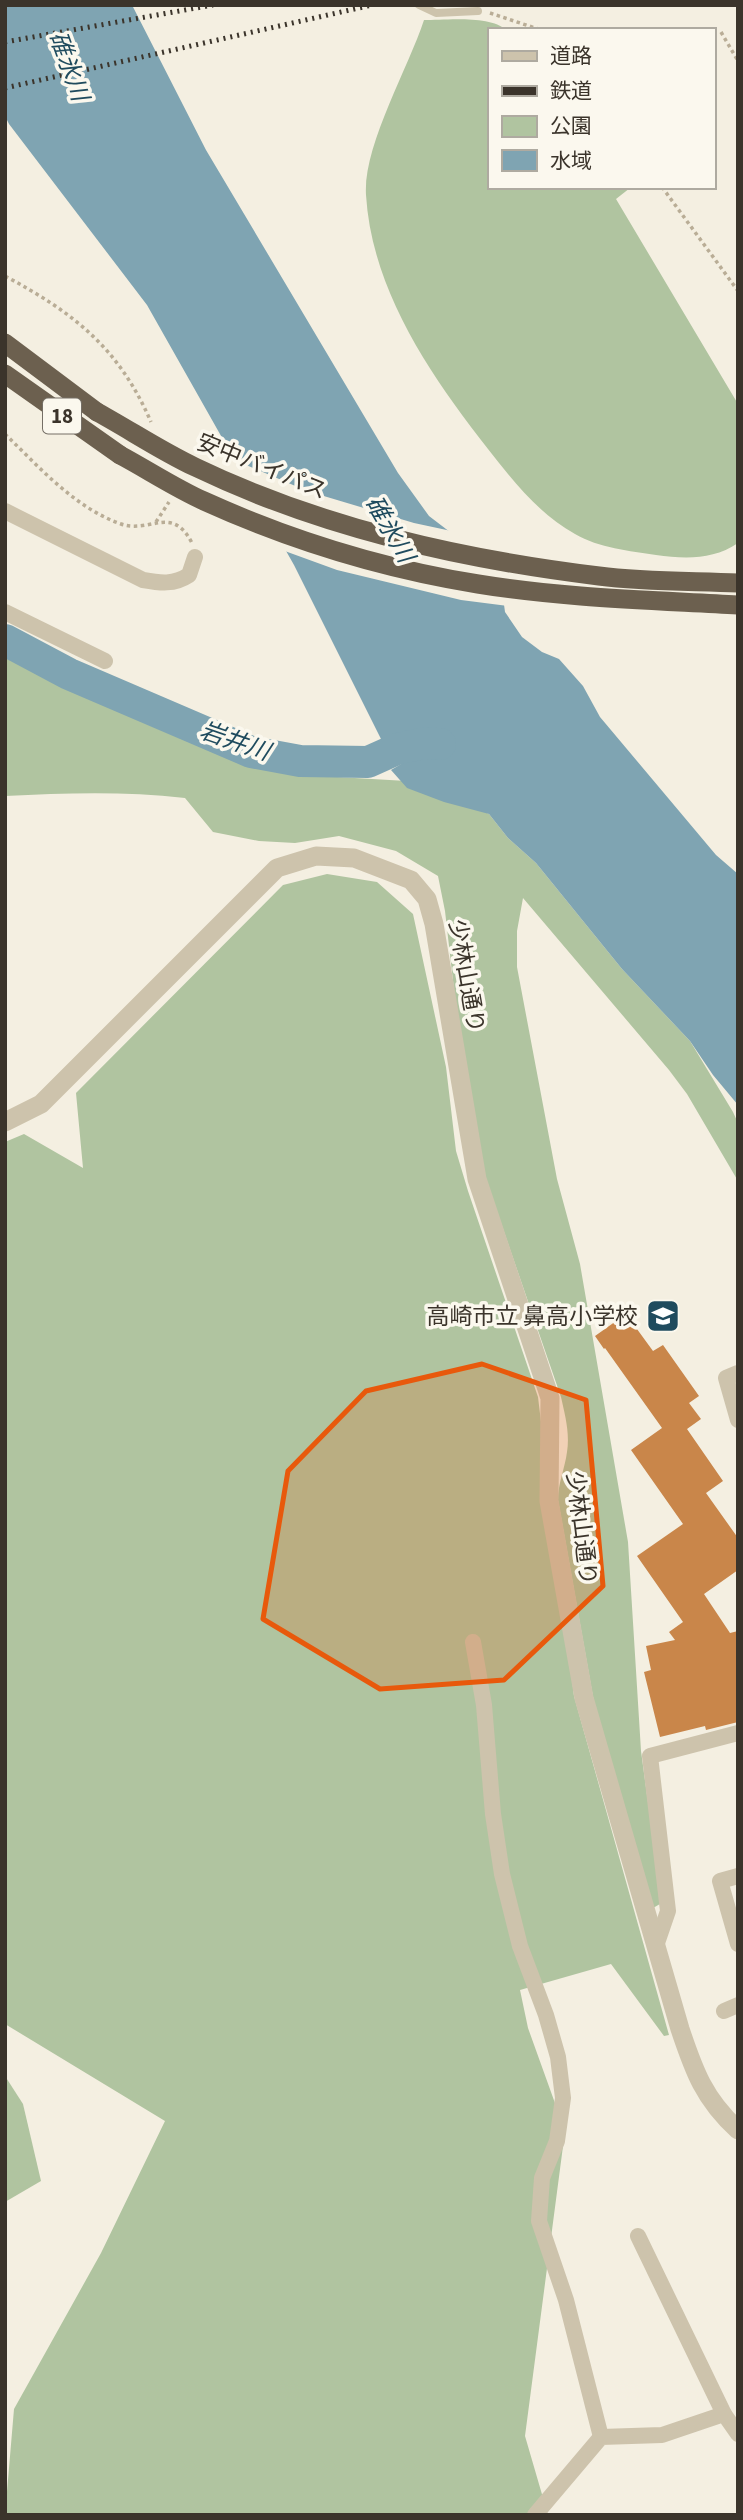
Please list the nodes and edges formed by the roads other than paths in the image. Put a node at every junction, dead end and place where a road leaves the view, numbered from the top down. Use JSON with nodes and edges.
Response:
{"nodes":[{"id":1,"x":419,"y":5,"type":"edge"},
{"id":2,"x":478,"y":11,"type":"road end"},
{"id":3,"x":5,"y":343,"type":"edge"},
{"id":4,"x":5,"y":374,"type":"edge"},
{"id":5,"x":5,"y":511,"type":"edge"},
{"id":6,"x":195,"y":557,"type":"road end"},
{"id":7,"x":738,"y":583,"type":"edge"},
{"id":8,"x":738,"y":605,"type":"edge"},
{"id":9,"x":5,"y":612,"type":"edge"},
{"id":10,"x":104,"y":661,"type":"dead end"},
{"id":11,"x":5,"y":1122,"type":"edge"},
{"id":12,"x":738,"y":1373,"type":"edge"},
{"id":13,"x":738,"y":1420,"type":"edge"},
{"id":14,"x":473,"y":1642,"type":"dead end"},
{"id":15,"x":738,"y":1733,"type":"edge"},
{"id":16,"x":738,"y":1877,"type":"edge"},
{"id":17,"x":738,"y":1944,"type":"edge"},
{"id":18,"x":656,"y":1945,"type":"junction"},
{"id":19,"x":738,"y":2130,"type":"edge"},
{"id":20,"x":638,"y":2236,"type":"dead end"},
{"id":21,"x":724,"y":2414,"type":"junction"},
{"id":22,"x":738,"y":2434,"type":"edge"},
{"id":23,"x":600,"y":2437,"type":"junction"},
{"id":24,"x":535,"y":2515,"type":"edge"}],
"edges":[{"from":1,"to":2,"type":"lane"},
{"from":3,"to":7,"type":"highway","name":"安中バイパス","number":"18","bridge":true},
{"from":4,"to":8,"type":"highway","number":"18","bridge":true},
{"from":5,"to":6,"type":"street"},
{"from":9,"to":10,"type":"street"},
{"from":11,"to":18,"type":"street","name":"少林山通り"},
{"from":12,"to":13,"type":"street"},
{"from":14,"to":23,"type":"street"},
{"from":15,"to":18,"type":"street"},
{"from":16,"to":17,"type":"street"},
{"from":18,"to":19,"type":"street","name":"少林山通り"},
{"from":20,"to":21,"type":"street"},
{"from":21,"to":22,"type":"street"},
{"from":21,"to":23,"type":"street"},
{"from":23,"to":24,"type":"street"}]}
